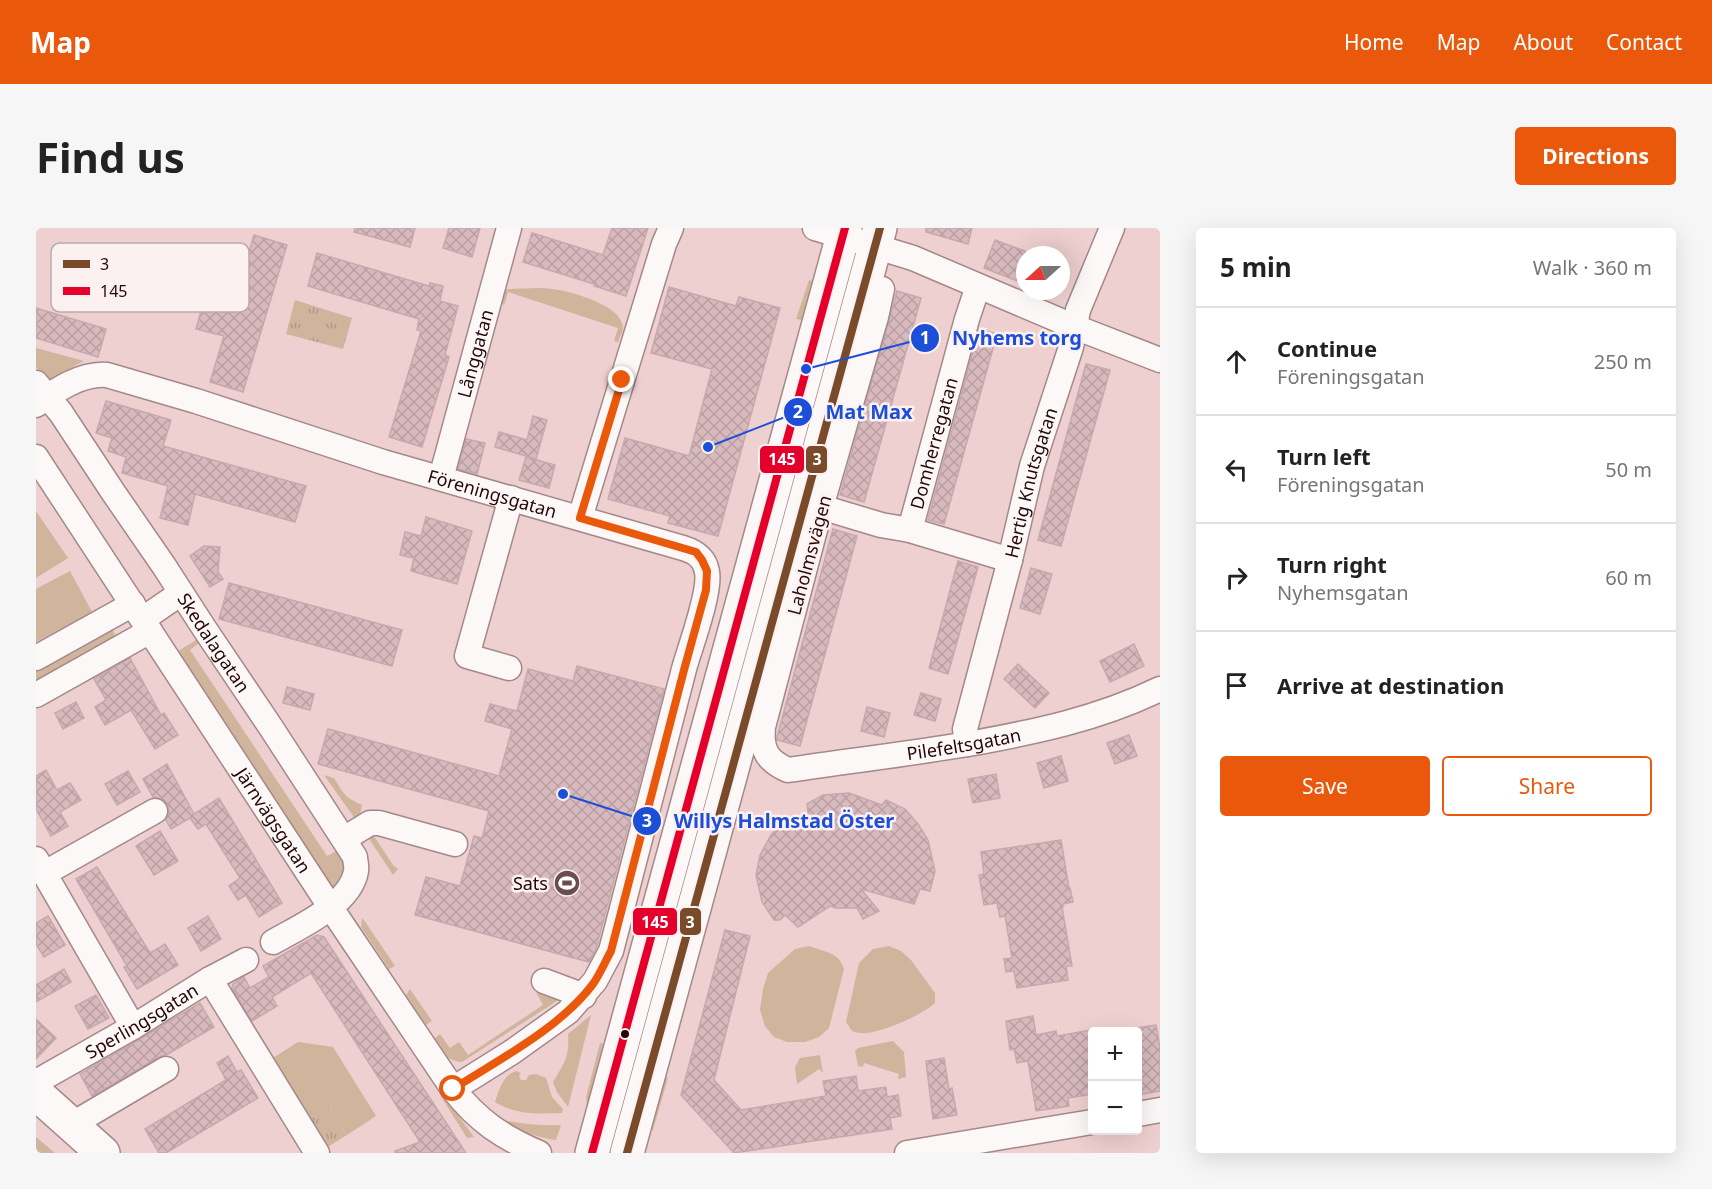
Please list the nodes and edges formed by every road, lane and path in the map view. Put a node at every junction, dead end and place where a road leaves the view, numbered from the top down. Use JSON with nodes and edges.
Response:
{"nodes":[{"id":1,"x":509,"y":228,"type":"edge"},
{"id":2,"x":671,"y":228,"type":"edge"},
{"id":3,"x":1112,"y":228,"type":"edge"},
{"id":4,"x":834,"y":231,"type":"edge"},
{"id":5,"x":877,"y":237,"type":"edge"},
{"id":6,"x":978,"y":286,"type":"junction"},
{"id":7,"x":882,"y":289,"type":"dead end"},
{"id":8,"x":1075,"y":327,"type":"junction"},
{"id":9,"x":1160,"y":360,"type":"edge"},
{"id":10,"x":848,"y":377,"type":"junction"},
{"id":11,"x":40,"y":395,"type":"edge"},
{"id":12,"x":36,"y":457,"type":"edge"},
{"id":13,"x":441,"y":478,"type":"junction"},
{"id":14,"x":511,"y":498,"type":"junction"},
{"id":15,"x":821,"y":507,"type":"junction"},
{"id":16,"x":580,"y":518,"type":"junction"},
{"id":17,"x":910,"y":530,"type":"junction"},
{"id":18,"x":1010,"y":560,"type":"junction"},
{"id":19,"x":181,"y":593,"type":"junction"},
{"id":20,"x":142,"y":618,"type":"junction"},
{"id":21,"x":36,"y":658,"type":"edge"},
{"id":22,"x":509,"y":668,"type":"dead end"},
{"id":23,"x":1160,"y":689,"type":"edge"},
{"id":24,"x":36,"y":695,"type":"edge"},
{"id":25,"x":967,"y":744,"type":"junction"},
{"id":26,"x":766,"y":753,"type":"joint"},
{"id":27,"x":155,"y":811,"type":"dead end"},
{"id":28,"x":344,"y":838,"type":"junction"},
{"id":29,"x":455,"y":844,"type":"dead end"},
{"id":30,"x":40,"y":866,"type":"edge"},
{"id":31,"x":331,"y":908,"type":"junction"},
{"id":32,"x":273,"y":942,"type":"dead end"},
{"id":33,"x":246,"y":960,"type":"dead end"},
{"id":34,"x":210,"y":979,"type":"junction"},
{"id":35,"x":544,"y":981,"type":"dead end"},
{"id":36,"x":584,"y":996,"type":"junction"},
{"id":37,"x":133,"y":1027,"type":"junction"},
{"id":38,"x":166,"y":1069,"type":"dead end"},
{"id":39,"x":36,"y":1082,"type":"edge"},
{"id":40,"x":453,"y":1089,"type":"junction"},
{"id":41,"x":36,"y":1093,"type":"edge"},
{"id":42,"x":1160,"y":1110,"type":"edge"},
{"id":43,"x":1142,"y":1113,"type":"edge"},
{"id":44,"x":1088,"y":1123,"type":"edge"},
{"id":45,"x":71,"y":1125,"type":"junction"},
{"id":46,"x":990,"y":1147,"type":"edge"},
{"id":47,"x":103,"y":1153,"type":"edge"},
{"id":48,"x":316,"y":1153,"type":"edge"},
{"id":49,"x":539,"y":1153,"type":"edge"},
{"id":50,"x":592,"y":1153,"type":"edge"},
{"id":51,"x":627,"y":1153,"type":"edge"},
{"id":52,"x":907,"y":1153,"type":"edge"}],
"edges":[{"from":1,"to":13,"type":"street","name":"Långgatan"},
{"from":2,"to":16,"type":"street"},
{"from":3,"to":8,"type":"street","name":"Hertig Knutsgatan"},
{"from":4,"to":5,"type":"street"},
{"from":4,"to":50,"type":"highway"},
{"from":5,"to":6,"type":"street"},
{"from":5,"to":10,"type":"highway","name":"Laholmsvägen"},
{"from":6,"to":8,"type":"street"},
{"from":6,"to":17,"type":"street","name":"Domherregatan"},
{"from":7,"to":10,"type":"street","name":"Laholmsvägen"},
{"from":8,"to":9,"type":"street"},
{"from":8,"to":18,"type":"street","name":"Hertig Knutsgatan"},
{"from":10,"to":15,"type":"street","name":"Laholmsvägen"},
{"from":10,"to":51,"type":"highway","name":"Laholmsvägen"},
{"from":11,"to":13,"type":"street","name":"Föreningsgatan"},
{"from":11,"to":19,"type":"street","name":"Skedalagatan"},
{"from":12,"to":20,"type":"street","name":"Järnvägsgatan"},
{"from":13,"to":14,"type":"street","name":"Föreningsgatan"},
{"from":14,"to":16,"type":"street","name":"Föreningsgatan"},
{"from":14,"to":22,"type":"street"},
{"from":15,"to":17,"type":"street","name":"Domherregatan"},
{"from":15,"to":26,"type":"street","name":"Laholmsvägen"},
{"from":16,"to":36,"type":"street","name":"Föreningsgatan"},
{"from":17,"to":18,"type":"street","name":"Domherregatan"},
{"from":18,"to":25,"type":"street","name":"Hertig Knutsgatan"},
{"from":19,"to":20,"type":"street"},
{"from":19,"to":28,"type":"street","name":"Skedalagatan"},
{"from":20,"to":21,"type":"street"},
{"from":20,"to":24,"type":"street"},
{"from":20,"to":31,"type":"street","name":"Järnvägsgatan"},
{"from":23,"to":25,"type":"street","name":"Pilefeltsgatan"},
{"from":25,"to":26,"type":"street","name":"Pilefeltsgatan"},
{"from":27,"to":30,"type":"street"},
{"from":28,"to":29,"type":"street"},
{"from":28,"to":31,"type":"street","name":"Skedalagatan"},
{"from":30,"to":37,"type":"street"},
{"from":31,"to":32,"type":"street"},
{"from":31,"to":40,"type":"street","name":"Järnvägsgatan"},
{"from":33,"to":34,"type":"street","name":"Sperlingsgatan"},
{"from":34,"to":37,"type":"street","name":"Sperlingsgatan"},
{"from":34,"to":48,"type":"street"},
{"from":35,"to":36,"type":"street"},
{"from":36,"to":40,"type":"street","name":"Föreningsgatan"},
{"from":37,"to":39,"type":"street","name":"Sperlingsgatan"},
{"from":38,"to":45,"type":"street"},
{"from":40,"to":49,"type":"street","name":"Järnvägsgatan"},
{"from":41,"to":45,"type":"highway"},
{"from":42,"to":43,"type":"street"},
{"from":44,"to":46,"type":"street"},
{"from":45,"to":47,"type":"highway"},
{"from":46,"to":52,"type":"street"}]}
